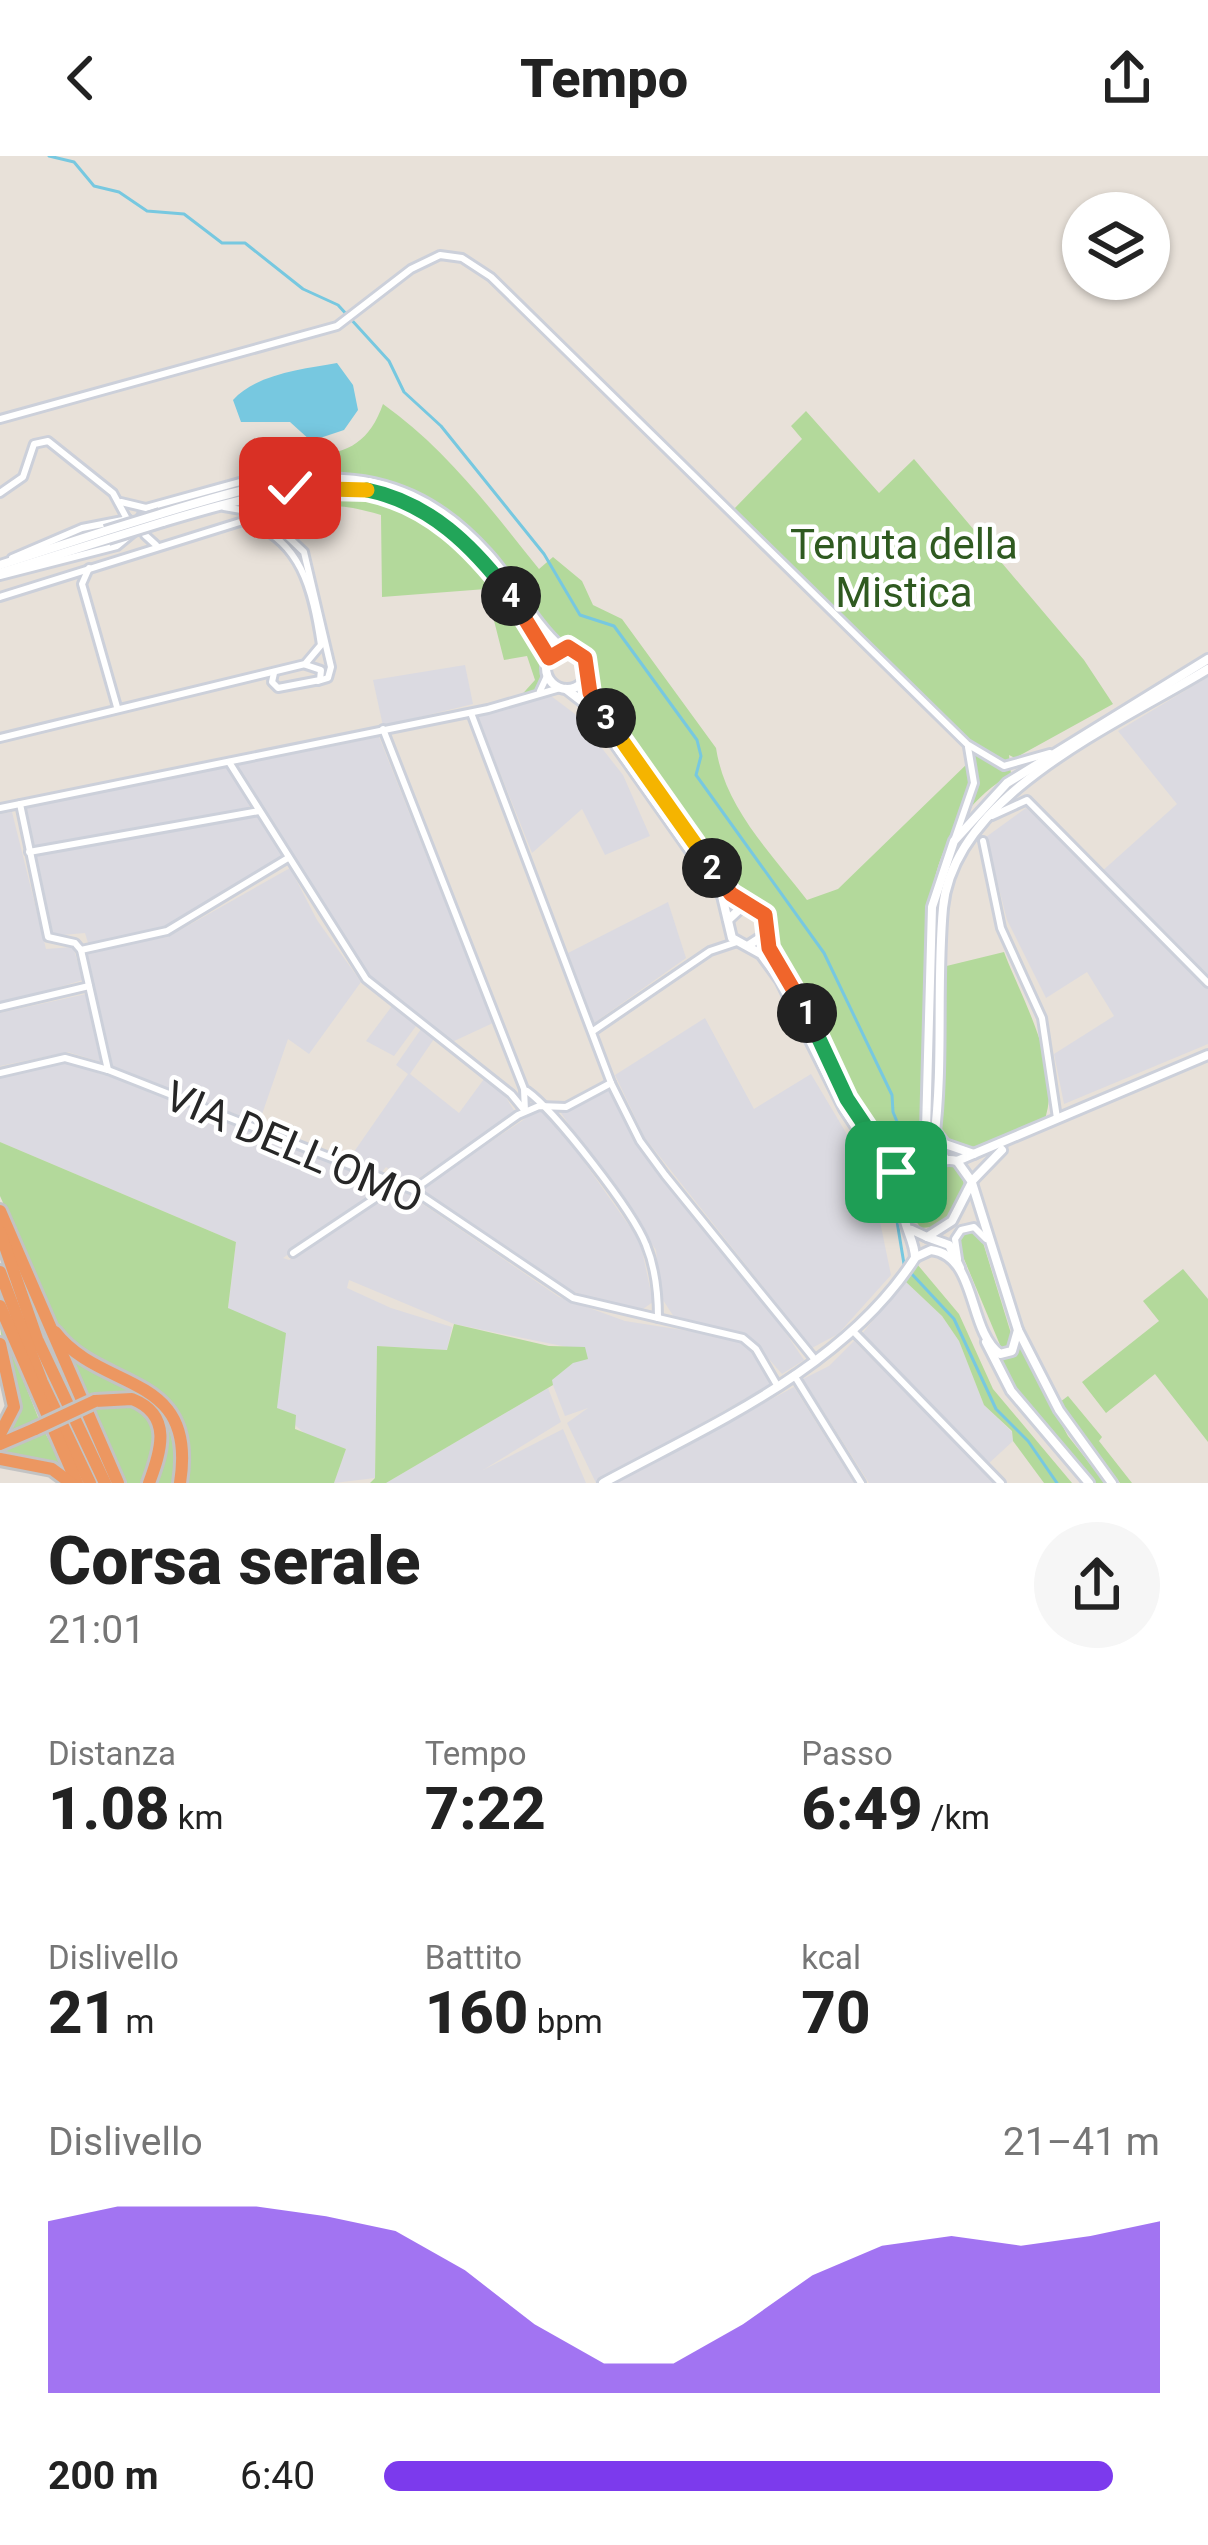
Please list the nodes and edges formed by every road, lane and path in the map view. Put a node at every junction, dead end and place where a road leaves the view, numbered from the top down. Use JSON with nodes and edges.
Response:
{"nodes":[{"id":1,"x":0,"y":419,"type":"edge"},
{"id":2,"x":356,"y":478,"type":"junction"},
{"id":3,"x":294,"y":488,"type":"junction"},
{"id":4,"x":0,"y":493,"type":"edge"},
{"id":5,"x":119,"y":502,"type":"junction"},
{"id":6,"x":146,"y":508,"type":"junction"},
{"id":7,"x":164,"y":519,"type":"junction"},
{"id":8,"x":131,"y":521,"type":"junction"},
{"id":9,"x":107,"y":530,"type":"junction"},
{"id":10,"x":134,"y":536,"type":"junction"},
{"id":11,"x":158,"y":545,"type":"junction"},
{"id":12,"x":126,"y":556,"type":"junction"},
{"id":13,"x":299,"y":557,"type":"junction"},
{"id":14,"x":89,"y":568,"type":"junction"},
{"id":15,"x":0,"y":569,"type":"edge"},
{"id":16,"x":0,"y":597,"type":"edge"},
{"id":17,"x":562,"y":648,"type":"junction"},
{"id":18,"x":549,"y":658,"type":"junction"},
{"id":19,"x":1208,"y":659,"type":"edge"},
{"id":20,"x":303,"y":664,"type":"junction"},
{"id":21,"x":1208,"y":669,"type":"edge"},
{"id":22,"x":276,"y":670,"type":"junction"},
{"id":23,"x":547,"y":676,"type":"junction"},
{"id":24,"x":586,"y":677,"type":"junction"},
{"id":25,"x":318,"y":681,"type":"junction"},
{"id":26,"x":563,"y":689,"type":"junction"},
{"id":27,"x":538,"y":694,"type":"junction"},
{"id":28,"x":117,"y":707,"type":"junction"},
{"id":29,"x":471,"y":713,"type":"junction"},
{"id":30,"x":383,"y":729,"type":"junction"},
{"id":31,"x":0,"y":738,"type":"edge"},
{"id":32,"x":967,"y":744,"type":"junction"},
{"id":33,"x":1059,"y":750,"type":"junction"},
{"id":34,"x":229,"y":762,"type":"junction"},
{"id":35,"x":20,"y":804,"type":"junction"},
{"id":36,"x":0,"y":808,"type":"edge"},
{"id":37,"x":259,"y":811,"type":"junction"},
{"id":38,"x":979,"y":823,"type":"junction"},
{"id":39,"x":983,"y":841,"type":"dead end"},
{"id":40,"x":954,"y":842,"type":"junction"},
{"id":41,"x":29,"y":852,"type":"junction"},
{"id":42,"x":289,"y":858,"type":"junction"},
{"id":43,"x":747,"y":905,"type":"junction"},
{"id":44,"x":728,"y":924,"type":"junction"},
{"id":45,"x":766,"y":934,"type":"junction"},
{"id":46,"x":736,"y":942,"type":"junction"},
{"id":47,"x":748,"y":945,"type":"junction"},
{"id":48,"x":81,"y":950,"type":"junction"},
{"id":49,"x":710,"y":951,"type":"junction"},
{"id":50,"x":1208,"y":983,"type":"edge"},
{"id":51,"x":89,"y":986,"type":"junction"},
{"id":52,"x":0,"y":1007,"type":"edge"},
{"id":53,"x":592,"y":1032,"type":"junction"},
{"id":54,"x":1208,"y":1055,"type":"edge"},
{"id":55,"x":108,"y":1070,"type":"junction"},
{"id":56,"x":0,"y":1073,"type":"edge"},
{"id":57,"x":611,"y":1083,"type":"junction"},
{"id":58,"x":524,"y":1089,"type":"junction"},
{"id":59,"x":514,"y":1096,"type":"junction"},
{"id":60,"x":552,"y":1108,"type":"junction"},
{"id":61,"x":525,"y":1111,"type":"junction"},
{"id":62,"x":1058,"y":1122,"type":"junction"},
{"id":63,"x":935,"y":1131,"type":"junction"},
{"id":64,"x":1013,"y":1142,"type":"junction"},
{"id":65,"x":982,"y":1154,"type":"junction"},
{"id":66,"x":945,"y":1159,"type":"junction"},
{"id":67,"x":957,"y":1161,"type":"junction"},
{"id":68,"x":923,"y":1170,"type":"junction"},
{"id":69,"x":972,"y":1182,"type":"junction"},
{"id":70,"x":398,"y":1183,"type":"junction"},
{"id":71,"x":413,"y":1190,"type":"junction"},
{"id":72,"x":905,"y":1204,"type":"junction"},
{"id":73,"x":0,"y":1211,"type":"edge"},
{"id":74,"x":912,"y":1231,"type":"junction"},
{"id":75,"x":0,"y":1232,"type":"edge"},
{"id":76,"x":927,"y":1237,"type":"junction"},
{"id":77,"x":992,"y":1246,"type":"junction"},
{"id":78,"x":293,"y":1252,"type":"dead end"},
{"id":79,"x":958,"y":1258,"type":"junction"},
{"id":80,"x":910,"y":1266,"type":"junction"},
{"id":81,"x":961,"y":1270,"type":"junction"},
{"id":82,"x":0,"y":1272,"type":"edge"},
{"id":83,"x":37,"y":1301,"type":"junction"},
{"id":84,"x":0,"y":1306,"type":"edge"},
{"id":85,"x":658,"y":1318,"type":"junction"},
{"id":86,"x":1018,"y":1330,"type":"junction"},
{"id":87,"x":853,"y":1331,"type":"junction"},
{"id":88,"x":986,"y":1342,"type":"junction"},
{"id":89,"x":0,"y":1344,"type":"edge"},
{"id":90,"x":817,"y":1360,"type":"junction"},
{"id":91,"x":794,"y":1375,"type":"junction"},
{"id":92,"x":778,"y":1385,"type":"junction"},
{"id":93,"x":0,"y":1434,"type":"edge"},
{"id":94,"x":0,"y":1444,"type":"edge"},
{"id":95,"x":0,"y":1460,"type":"edge"},
{"id":96,"x":74,"y":1483,"type":"edge"},
{"id":97,"x":90,"y":1483,"type":"edge"},
{"id":98,"x":105,"y":1483,"type":"edge"},
{"id":99,"x":118,"y":1483,"type":"edge"},
{"id":100,"x":149,"y":1483,"type":"edge"},
{"id":101,"x":180,"y":1483,"type":"edge"},
{"id":102,"x":603,"y":1483,"type":"edge"},
{"id":103,"x":861,"y":1483,"type":"edge"},
{"id":104,"x":1001,"y":1483,"type":"edge"},
{"id":105,"x":1089,"y":1483,"type":"edge"},
{"id":106,"x":1112,"y":1483,"type":"edge"}],
"edges":[{"from":1,"to":32,"type":"street"},
{"from":2,"to":6,"type":"street"},
{"from":2,"to":7,"type":"main road"},
{"from":2,"to":17,"type":"main road"},
{"from":3,"to":7,"type":"main road"},
{"from":3,"to":18,"type":"main road"},
{"from":3,"to":25,"type":"street"},
{"from":4,"to":5,"type":"street"},
{"from":5,"to":6,"type":"street"},
{"from":5,"to":8,"type":"street"},
{"from":5,"to":9,"type":"street"},
{"from":6,"to":11,"type":"street"},
{"from":7,"to":9,"type":"main road","bridge":true},
{"from":7,"to":13,"type":"street"},
{"from":8,"to":9,"type":"street"},
{"from":8,"to":10,"type":"street"},
{"from":9,"to":15,"type":"main road"},
{"from":10,"to":12,"type":"street"},
{"from":10,"to":15,"type":"street"},
{"from":11,"to":12,"type":"street"},
{"from":11,"to":13,"type":"street"},
{"from":12,"to":14,"type":"street"},
{"from":13,"to":20,"type":"street"},
{"from":14,"to":16,"type":"street"},
{"from":14,"to":28,"type":"street"},
{"from":17,"to":18,"type":"main road"},
{"from":17,"to":24,"type":"main road"},
{"from":18,"to":23,"type":"main road"},
{"from":19,"to":33,"type":"main road"},
{"from":20,"to":22,"type":"street"},
{"from":20,"to":25,"type":"street"},
{"from":21,"to":38,"type":"main road"},
{"from":22,"to":25,"type":"street"},
{"from":22,"to":28,"type":"street"},
{"from":23,"to":26,"type":"main road"},
{"from":23,"to":27,"type":"street"},
{"from":24,"to":26,"type":"main road"},
{"from":24,"to":43,"type":"main road"},
{"from":26,"to":27,"type":"street"},
{"from":26,"to":44,"type":"main road"},
{"from":27,"to":29,"type":"street"},
{"from":28,"to":31,"type":"street"},
{"from":29,"to":30,"type":"street"},
{"from":29,"to":53,"type":"street"},
{"from":30,"to":34,"type":"street"},
{"from":30,"to":58,"type":"street"},
{"from":32,"to":33,"type":"street"},
{"from":32,"to":40,"type":"street"},
{"from":33,"to":40,"type":"main road"},
{"from":34,"to":35,"type":"street"},
{"from":34,"to":37,"type":"street"},
{"from":35,"to":36,"type":"street"},
{"from":35,"to":41,"type":"street"},
{"from":37,"to":41,"type":"street"},
{"from":37,"to":42,"type":"street"},
{"from":38,"to":50,"type":"street"},
{"from":38,"to":63,"type":"main road"},
{"from":39,"to":62,"type":"street"},
{"from":40,"to":68,"type":"main road"},
{"from":41,"to":48,"type":"street"},
{"from":42,"to":48,"type":"street"},
{"from":42,"to":59,"type":"street"},
{"from":43,"to":44,"type":"main road"},
{"from":43,"to":45,"type":"main road"},
{"from":44,"to":46,"type":"main road"},
{"from":44,"to":49,"type":"street"},
{"from":45,"to":47,"type":"main road"},
{"from":45,"to":68,"type":"main road"},
{"from":46,"to":47,"type":"main road"},
{"from":46,"to":49,"type":"street"},
{"from":47,"to":72,"type":"main road"},
{"from":48,"to":51,"type":"street"},
{"from":49,"to":53,"type":"street"},
{"from":51,"to":52,"type":"street"},
{"from":51,"to":55,"type":"street"},
{"from":53,"to":57,"type":"street"},
{"from":54,"to":62,"type":"main road"},
{"from":55,"to":56,"type":"street","name":"VIA DELL'OMO"},
{"from":55,"to":70,"type":"street","name":"VIA DELL'OMO"},
{"from":57,"to":60,"type":"street"},
{"from":57,"to":90,"type":"street"},
{"from":58,"to":59,"type":"street"},
{"from":58,"to":60,"type":"street"},
{"from":58,"to":61,"type":"street"},
{"from":59,"to":61,"type":"street"},
{"from":60,"to":61,"type":"street"},
{"from":60,"to":85,"type":"street"},
{"from":61,"to":71,"type":"street"},
{"from":62,"to":64,"type":"main road"},
{"from":63,"to":65,"type":"main road"},
{"from":63,"to":66,"type":"main road"},
{"from":64,"to":65,"type":"main road"},
{"from":64,"to":69,"type":"main road"},
{"from":65,"to":67,"type":"main road"},
{"from":66,"to":67,"type":"main road"},
{"from":66,"to":68,"type":"main road"},
{"from":67,"to":69,"type":"main road"},
{"from":68,"to":72,"type":"main road"},
{"from":69,"to":76,"type":"main road"},
{"from":69,"to":77,"type":"main road"},
{"from":70,"to":71,"type":"street","name":"VIA DELL'OMO"},
{"from":70,"to":78,"type":"street"},
{"from":71,"to":85,"type":"street","name":"VIA DELL'OMO"},
{"from":72,"to":74,"type":"main road"},
{"from":73,"to":83,"type":"highway"},
{"from":74,"to":76,"type":"main road"},
{"from":74,"to":80,"type":"main road"},
{"from":75,"to":98,"type":"highway"},
{"from":76,"to":79,"type":"main road"},
{"from":77,"to":79,"type":"street"},
{"from":77,"to":86,"type":"main road"},
{"from":79,"to":81,"type":"main road"},
{"from":80,"to":81,"type":"main road"},
{"from":80,"to":87,"type":"main road"},
{"from":81,"to":88,"type":"main road"},
{"from":82,"to":97,"type":"highway"},
{"from":83,"to":99,"type":"highway"},
{"from":83,"to":101,"type":"highway"},
{"from":84,"to":96,"type":"highway"},
{"from":85,"to":92,"type":"street","name":"VIA DELL'OMO"},
{"from":86,"to":88,"type":"main road"},
{"from":86,"to":106,"type":"main road"},
{"from":87,"to":90,"type":"main road"},
{"from":87,"to":104,"type":"street"},
{"from":88,"to":105,"type":"main road"},
{"from":89,"to":93,"type":"highway"},
{"from":90,"to":91,"type":"main road"},
{"from":91,"to":92,"type":"main road"},
{"from":91,"to":103,"type":"street"},
{"from":92,"to":102,"type":"main road"},
{"from":94,"to":100,"type":"highway","bridge":true},
{"from":95,"to":96,"type":"highway"}]}
